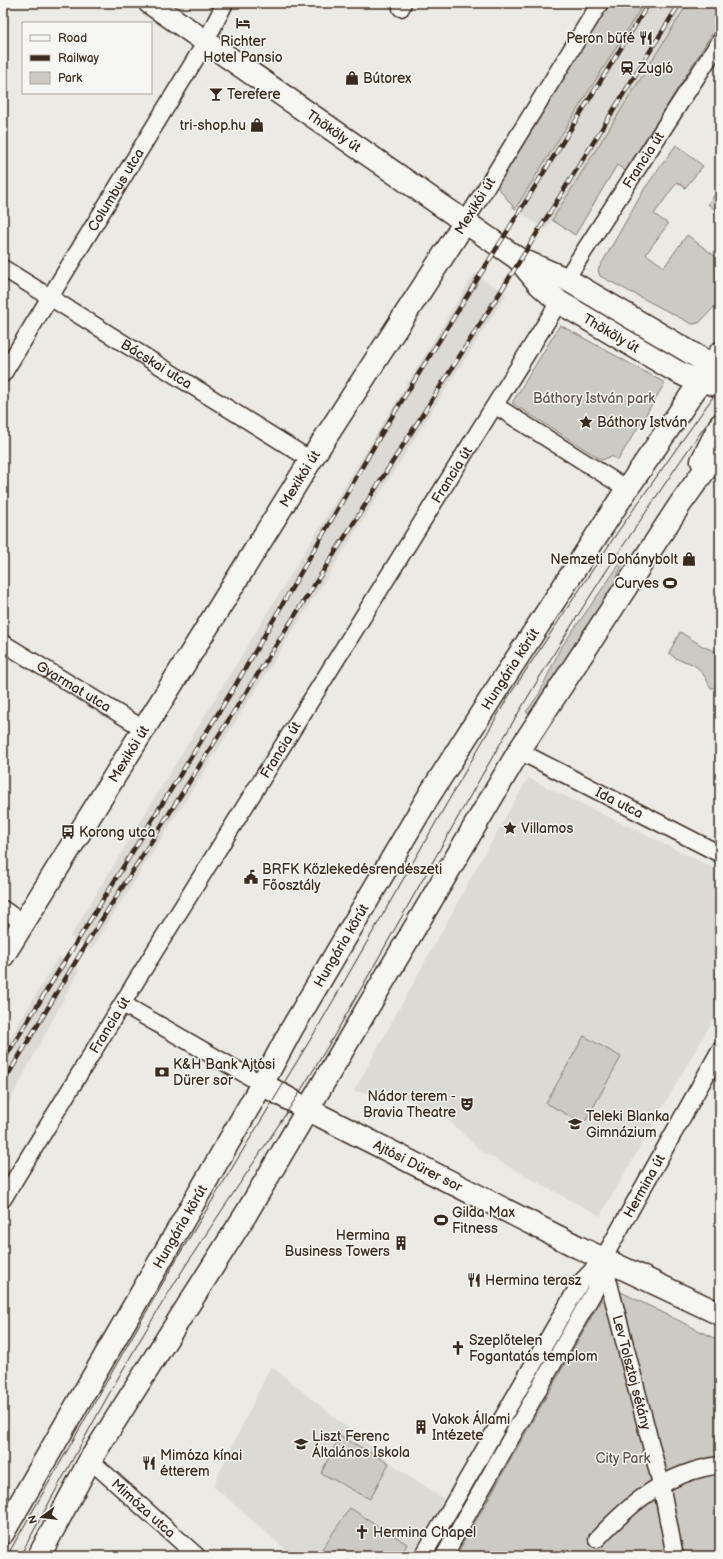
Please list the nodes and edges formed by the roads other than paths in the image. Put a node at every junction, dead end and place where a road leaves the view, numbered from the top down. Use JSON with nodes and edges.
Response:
{"nodes":[{"id":1,"x":150,"y":3,"type":"edge"},
{"id":2,"x":225,"y":3,"type":"edge"},
{"id":3,"x":600,"y":3,"type":"edge"},
{"id":4,"x":720,"y":41,"type":"edge"},
{"id":5,"x":206,"y":42,"type":"junction"},
{"id":6,"x":465,"y":222,"type":"junction"},
{"id":7,"x":517,"y":258,"type":"junction"},
{"id":8,"x":3,"y":268,"type":"edge"},
{"id":9,"x":566,"y":279,"type":"junction"},
{"id":10,"x":50,"y":297,"type":"junction"},
{"id":11,"x":559,"y":302,"type":"junction"},
{"id":12,"x":716,"y":373,"type":"edge"},
{"id":13,"x":3,"y":374,"type":"edge"},
{"id":14,"x":496,"y":406,"type":"junction"},
{"id":15,"x":720,"y":425,"type":"edge"},
{"id":16,"x":720,"y":449,"type":"edge"},
{"id":17,"x":311,"y":460,"type":"junction"},
{"id":18,"x":627,"y":489,"type":"junction"},
{"id":19,"x":681,"y":503,"type":"junction"},
{"id":20,"x":3,"y":643,"type":"edge"},
{"id":21,"x":144,"y":730,"type":"junction"},
{"id":22,"x":519,"y":751,"type":"junction"},
{"id":23,"x":720,"y":854,"type":"edge"},
{"id":24,"x":3,"y":909,"type":"edge"},
{"id":25,"x":23,"y":923,"type":"junction"},
{"id":26,"x":4,"y":950,"type":"edge"},
{"id":27,"x":123,"y":1004,"type":"junction"},
{"id":28,"x":720,"y":1050,"type":"edge"},
{"id":29,"x":262,"y":1084,"type":"junction"},
{"id":30,"x":307,"y":1109,"type":"junction"},
{"id":31,"x":3,"y":1199,"type":"edge"},
{"id":32,"x":603,"y":1259,"type":"junction"},
{"id":33,"x":720,"y":1314,"type":"edge"},
{"id":34,"x":90,"y":1460,"type":"junction"},
{"id":35,"x":720,"y":1465,"type":"edge"},
{"id":36,"x":661,"y":1484,"type":"junction"},
{"id":37,"x":3,"y":1533,"type":"edge"},
{"id":38,"x":596,"y":1539,"type":"dead end"},
{"id":39,"x":39,"y":1556,"type":"edge"},
{"id":40,"x":197,"y":1556,"type":"edge"},
{"id":41,"x":423,"y":1556,"type":"edge"},
{"id":42,"x":444,"y":1556,"type":"edge"},
{"id":43,"x":674,"y":1556,"type":"edge"}],
"edges":[{"from":1,"to":5,"type":"main road","name":"Thököly út"},
{"from":2,"to":5,"type":"street","name":"Columbus utca"},
{"from":3,"to":6,"type":"street","name":"Mexikói út"},
{"from":4,"to":9,"type":"street","name":"Francia út"},
{"from":5,"to":6,"type":"main road","name":"Thököly út"},
{"from":5,"to":10,"type":"street","name":"Columbus utca"},
{"from":6,"to":7,"type":"main road","name":"Thököly út"},
{"from":6,"to":17,"type":"main road","name":"Mexikói út"},
{"from":7,"to":9,"type":"main road","name":"Thököly út"},
{"from":7,"to":11,"type":"main road","name":"Thököly út"},
{"from":8,"to":10,"type":"street","name":"Bácskai utca"},
{"from":9,"to":12,"type":"main road","name":"Thököly út"},
{"from":10,"to":13,"type":"street","name":"Columbus utca"},
{"from":10,"to":17,"type":"street","name":"Bácskai utca"},
{"from":11,"to":12,"type":"main road","name":"Thököly út"},
{"from":11,"to":14,"type":"street","name":"Francia út"},
{"from":12,"to":18,"type":"main road","name":"Hungária körút"},
{"from":14,"to":18,"type":"street"},
{"from":14,"to":27,"type":"street","name":"Francia út"},
{"from":15,"to":19,"type":"main road"},
{"from":16,"to":19,"type":"main road"},
{"from":17,"to":21,"type":"main road","name":"Mexikói út"},
{"from":18,"to":29,"type":"main road","name":"Hungária körút"},
{"from":19,"to":22,"type":"main road"},
{"from":20,"to":21,"type":"street","name":"Gyarmat utca"},
{"from":21,"to":25,"type":"main road","name":"Mexikói út"},
{"from":22,"to":23,"type":"street","name":"Ida utca"},
{"from":22,"to":30,"type":"main road"},
{"from":24,"to":25,"type":"street"},
{"from":25,"to":26,"type":"main road","name":"Mexikói út"},
{"from":27,"to":29,"type":"street","name":"Ajtósi Dürer sor"},
{"from":27,"to":31,"type":"street","name":"Francia út"},
{"from":28,"to":32,"type":"street","name":"Hermina út"},
{"from":29,"to":30,"type":"main road","name":"Ajtósi Dürer sor"},
{"from":29,"to":37,"type":"main road","name":"Hungária körút"},
{"from":30,"to":32,"type":"main road","name":"Ajtósi Dürer sor"},
{"from":30,"to":34,"type":"main road"},
{"from":32,"to":33,"type":"main road","name":"Ajtósi Dürer sor"},
{"from":32,"to":36,"type":"street","name":"Lev Tolsztoj sétány"},
{"from":32,"to":41,"type":"street","name":"Hermina út"},
{"from":32,"to":42,"type":"street","name":"Hermina út"},
{"from":34,"to":39,"type":"main road"},
{"from":34,"to":40,"type":"street","name":"Mimóza utca"},
{"from":35,"to":36,"type":"street"},
{"from":36,"to":38,"type":"street"},
{"from":36,"to":43,"type":"street","name":"Lev Tolsztoj sétány"}]}
